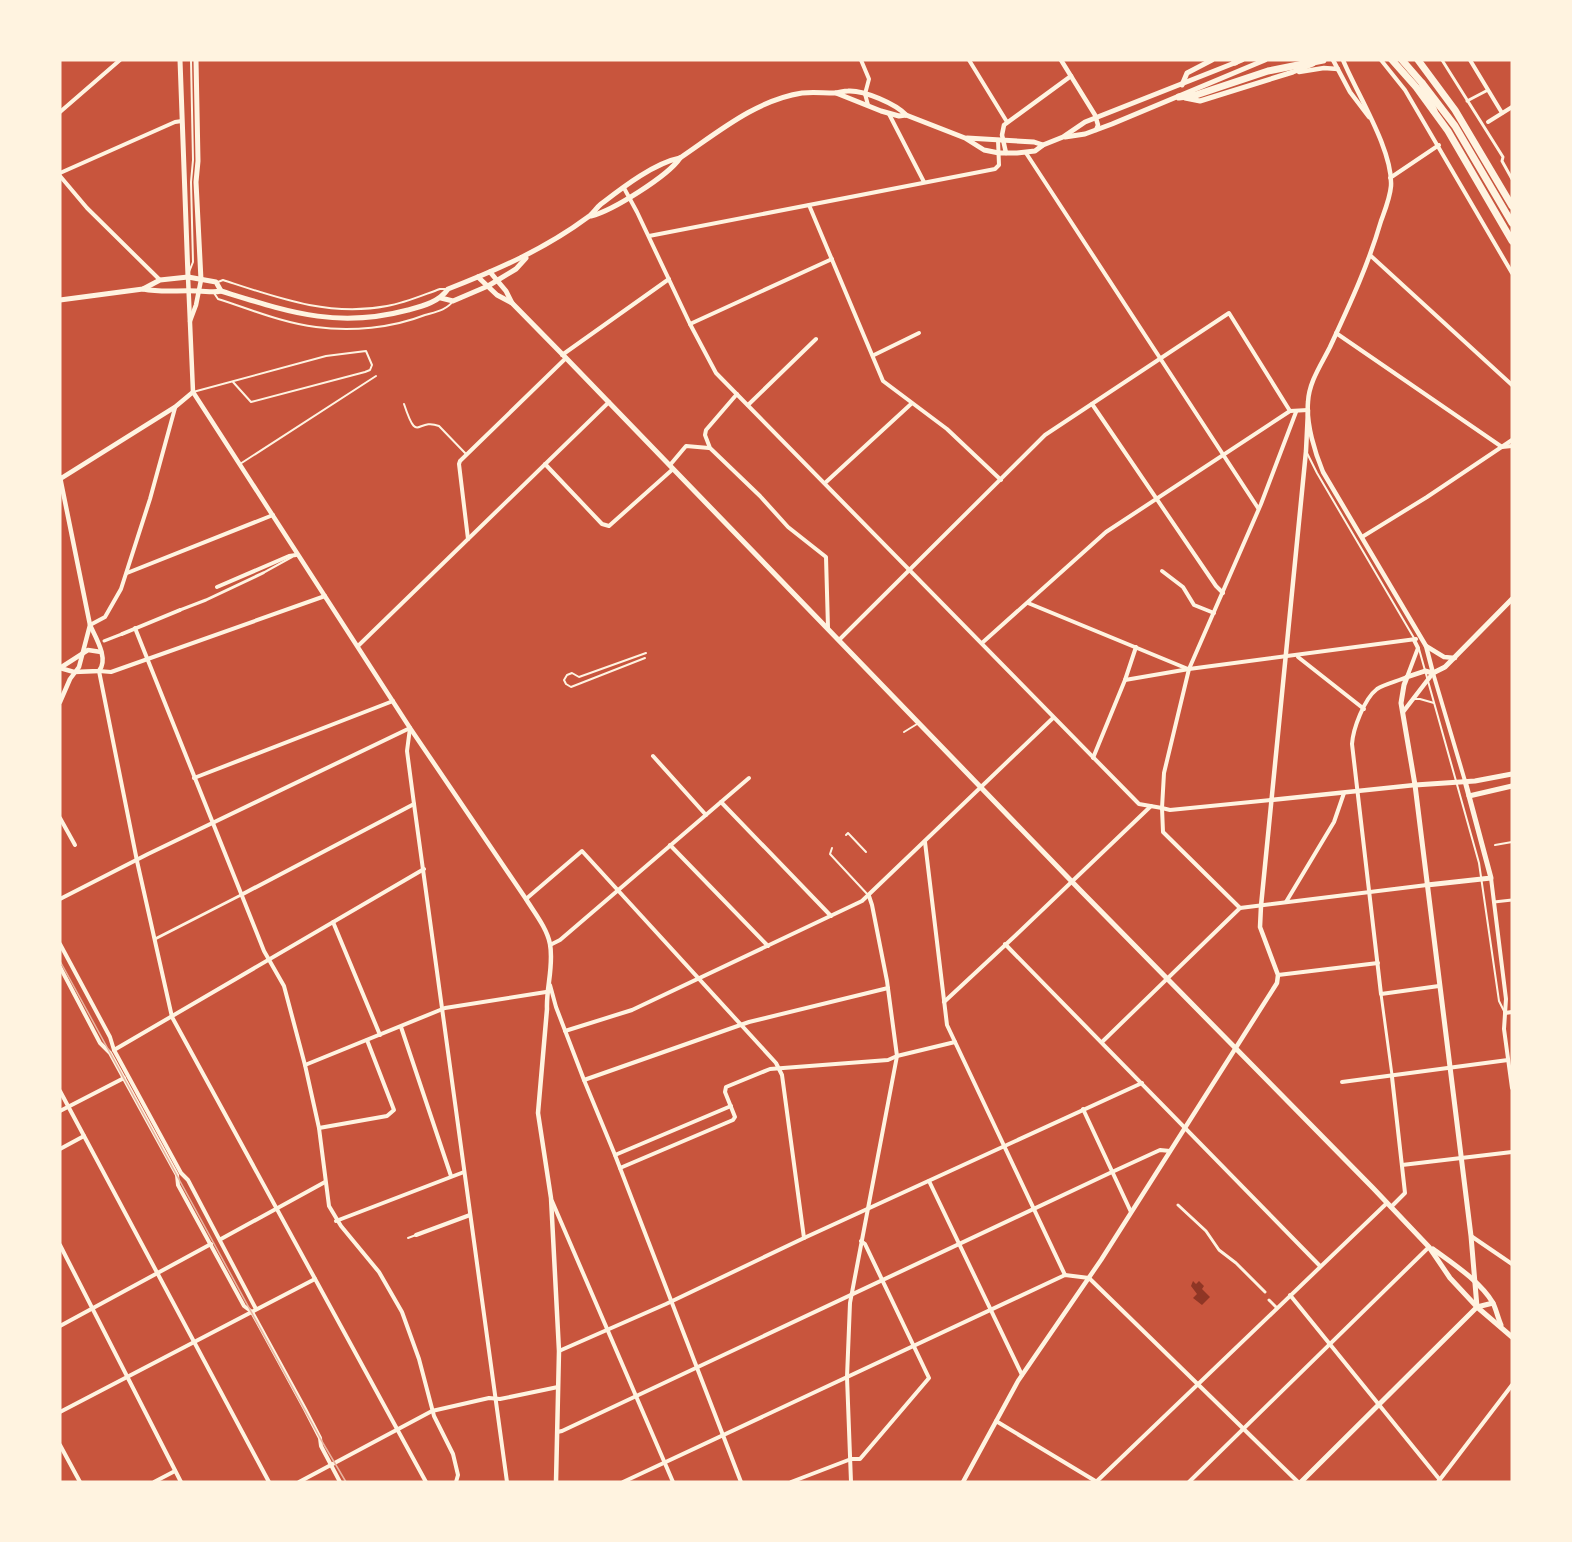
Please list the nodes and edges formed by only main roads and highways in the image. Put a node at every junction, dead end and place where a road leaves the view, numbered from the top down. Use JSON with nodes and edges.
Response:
{"nodes":[{"id":1,"x":180,"y":60,"type":"edge"},
{"id":2,"x":196,"y":60,"type":"edge"},
{"id":3,"x":1212,"y":60,"type":"edge"},
{"id":4,"x":1265,"y":60,"type":"edge"},
{"id":5,"x":1316,"y":60,"type":"edge"},
{"id":6,"x":1323,"y":60,"type":"edge"},
{"id":7,"x":1392,"y":60,"type":"edge"},
{"id":8,"x":1402,"y":60,"type":"edge"},
{"id":9,"x":1418,"y":60,"type":"edge"},
{"id":10,"x":1238,"y":61,"type":"edge"},
{"id":11,"x":1293,"y":69,"type":"junction"},
{"id":12,"x":1422,"y":83,"type":"junction"},
{"id":13,"x":1182,"y":85,"type":"junction"},
{"id":14,"x":836,"y":93,"type":"junction"},
{"id":15,"x":1179,"y":97,"type":"junction"},
{"id":16,"x":1434,"y":111,"type":"junction"},
{"id":17,"x":906,"y":115,"type":"junction"},
{"id":18,"x":1063,"y":137,"type":"junction"},
{"id":19,"x":965,"y":138,"type":"junction"},
{"id":20,"x":1043,"y":145,"type":"junction"},
{"id":21,"x":680,"y":158,"type":"junction"},
{"id":22,"x":1494,"y":174,"type":"junction"},
{"id":23,"x":1512,"y":198,"type":"edge"},
{"id":24,"x":1512,"y":206,"type":"edge"},
{"id":25,"x":589,"y":216,"type":"junction"},
{"id":26,"x":1512,"y":223,"type":"edge"},
{"id":27,"x":1510,"y":239,"type":"edge"},
{"id":28,"x":1512,"y":247,"type":"edge"},
{"id":29,"x":527,"y":256,"type":"junction"},
{"id":30,"x":490,"y":272,"type":"junction"},
{"id":31,"x":188,"y":277,"type":"junction"},
{"id":32,"x":478,"y":277,"type":"junction"},
{"id":33,"x":201,"y":280,"type":"junction"},
{"id":34,"x":497,"y":281,"type":"junction"},
{"id":35,"x":488,"y":286,"type":"junction"},
{"id":36,"x":143,"y":289,"type":"junction"},
{"id":37,"x":221,"y":291,"type":"junction"},
{"id":38,"x":441,"y":298,"type":"junction"},
{"id":39,"x":62,"y":301,"type":"edge"},
{"id":40,"x":512,"y":303,"type":"junction"},
{"id":41,"x":1512,"y":599,"type":"edge"},
{"id":42,"x":1512,"y":774,"type":"edge"},
{"id":43,"x":1489,"y":778,"type":"junction"},
{"id":44,"x":1465,"y":781,"type":"junction"},
{"id":45,"x":1415,"y":785,"type":"junction"},
{"id":46,"x":1512,"y":786,"type":"edge"},
{"id":47,"x":1491,"y":790,"type":"junction"},
{"id":48,"x":1469,"y":796,"type":"junction"},
{"id":49,"x":1427,"y":885,"type":"junction"},
{"id":50,"x":1429,"y":1247,"type":"junction"},
{"id":51,"x":1475,"y":1283,"type":"junction"},
{"id":52,"x":1493,"y":1303,"type":"junction"},
{"id":53,"x":1477,"y":1307,"type":"junction"},
{"id":54,"x":1501,"y":1326,"type":"junction"},
{"id":55,"x":1512,"y":1337,"type":"edge"},
{"id":56,"x":1300,"y":1482,"type":"edge"}],
"edges":[{"from":1,"to":31,"type":"main road"},
{"from":2,"to":33,"type":"main road"},
{"from":3,"to":13,"type":"main road"},
{"from":4,"to":15,"type":"main road"},
{"from":5,"to":11,"type":"main road"},
{"from":6,"to":11,"type":"highway"},
{"from":7,"to":16,"type":"highway"},
{"from":8,"to":12,"type":"highway"},
{"from":9,"to":22,"type":"highway"},
{"from":10,"to":13,"type":"main road"},
{"from":11,"to":15,"type":"highway"},
{"from":12,"to":16,"type":"highway"},
{"from":12,"to":26,"type":"highway"},
{"from":13,"to":18,"type":"main road"},
{"from":14,"to":17,"type":"main road"},
{"from":14,"to":17,"type":"main road"},
{"from":14,"to":21,"type":"main road"},
{"from":15,"to":18,"type":"main road"},
{"from":16,"to":27,"type":"highway"},
{"from":17,"to":19,"type":"main road"},
{"from":18,"to":20,"type":"main road"},
{"from":19,"to":20,"type":"main road"},
{"from":19,"to":20,"type":"main road"},
{"from":21,"to":25,"type":"main road"},
{"from":21,"to":25,"type":"main road"},
{"from":22,"to":23,"type":"highway"},
{"from":22,"to":24,"type":"highway"},
{"from":25,"to":29,"type":"main road"},
{"from":27,"to":28,"type":"highway"},
{"from":29,"to":30,"type":"main road"},
{"from":29,"to":34,"type":"main road"},
{"from":30,"to":32,"type":"main road"},
{"from":30,"to":34,"type":"main road"},
{"from":31,"to":33,"type":"main road"},
{"from":31,"to":36,"type":"main road"},
{"from":32,"to":35,"type":"main road"},
{"from":32,"to":38,"type":"main road"},
{"from":33,"to":37,"type":"main road"},
{"from":34,"to":35,"type":"main road"},
{"from":34,"to":40,"type":"main road"},
{"from":35,"to":38,"type":"main road"},
{"from":35,"to":40,"type":"main road"},
{"from":36,"to":37,"type":"main road"},
{"from":36,"to":39,"type":"main road"},
{"from":37,"to":38,"type":"main road"},
{"from":40,"to":50,"type":"main road"},
{"from":41,"to":45,"type":"main road"},
{"from":42,"to":43,"type":"main road"},
{"from":43,"to":44,"type":"main road"},
{"from":43,"to":47,"type":"main road"},
{"from":44,"to":45,"type":"main road"},
{"from":44,"to":48,"type":"main road"},
{"from":45,"to":49,"type":"main road"},
{"from":46,"to":47,"type":"main road"},
{"from":47,"to":48,"type":"main road"},
{"from":48,"to":49,"type":"main road"},
{"from":49,"to":51,"type":"main road"},
{"from":50,"to":51,"type":"main road"},
{"from":50,"to":53,"type":"main road"},
{"from":51,"to":52,"type":"main road"},
{"from":51,"to":53,"type":"main road"},
{"from":52,"to":53,"type":"main road"},
{"from":52,"to":54,"type":"main road"},
{"from":53,"to":54,"type":"main road"},
{"from":53,"to":56,"type":"main road"},
{"from":54,"to":55,"type":"main road"}]}
